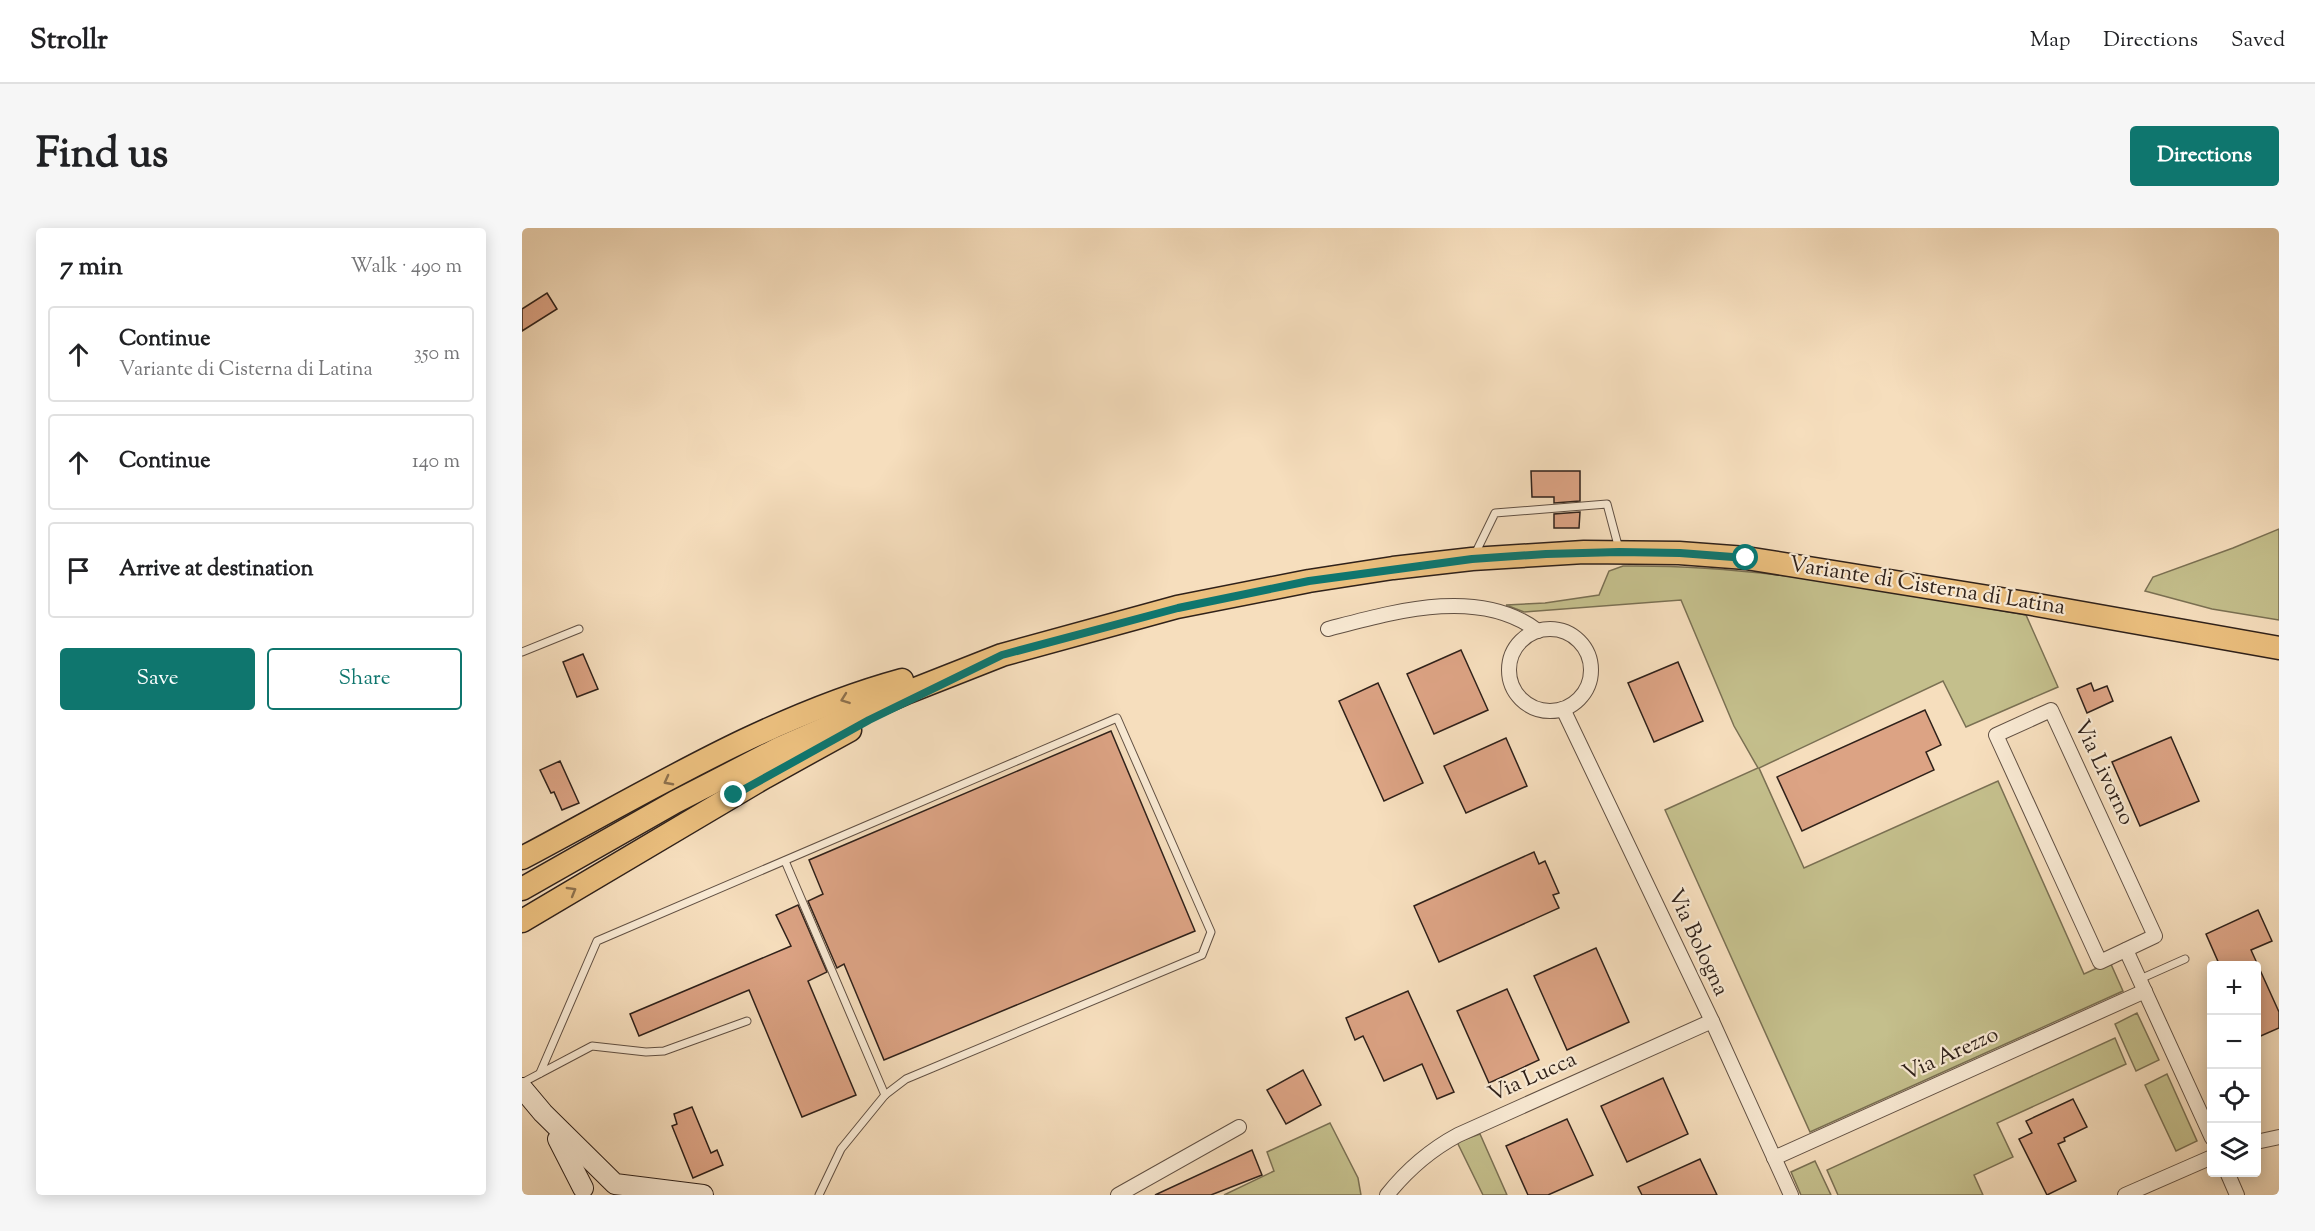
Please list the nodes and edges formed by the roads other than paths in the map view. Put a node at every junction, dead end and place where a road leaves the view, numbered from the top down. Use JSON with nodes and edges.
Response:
{"nodes":[{"id":1,"x":1619,"y":552,"type":"junction"},
{"id":2,"x":1472,"y":559,"type":"junction"},
{"id":3,"x":579,"y":629,"type":"dead end"},
{"id":4,"x":1328,"y":629,"type":"dead end"},
{"id":5,"x":1538,"y":631,"type":"junction"},
{"id":6,"x":2279,"y":648,"type":"edge"},
{"id":7,"x":522,"y":652,"type":"edge"},
{"id":8,"x":1002,"y":655,"type":"junction"},
{"id":9,"x":1563,"y":709,"type":"junction"},
{"id":10,"x":522,"y":858,"type":"edge"},
{"id":11,"x":784,"y":861,"type":"junction"},
{"id":12,"x":522,"y":889,"type":"edge"},
{"id":13,"x":522,"y":921,"type":"edge"},
{"id":14,"x":2126,"y":950,"type":"junction"},
{"id":15,"x":2185,"y":959,"type":"dead end"},
{"id":16,"x":2143,"y":985,"type":"junction"},
{"id":17,"x":747,"y":1021,"type":"dead end"},
{"id":18,"x":1712,"y":1022,"type":"junction"},
{"id":19,"x":540,"y":1073,"type":"junction"},
{"id":20,"x":522,"y":1086,"type":"edge"},
{"id":21,"x":885,"y":1095,"type":"junction"},
{"id":22,"x":543,"y":1113,"type":"junction"},
{"id":23,"x":1239,"y":1127,"type":"dead end"},
{"id":24,"x":2207,"y":1129,"type":"edge"},
{"id":25,"x":2279,"y":1137,"type":"edge"},
{"id":26,"x":2261,"y":1141,"type":"edge"},
{"id":27,"x":1774,"y":1158,"type":"junction"},
{"id":28,"x":2207,"y":1159,"type":"edge"},
{"id":29,"x":2229,"y":1177,"type":"edge"},
{"id":30,"x":620,"y":1190,"type":"edge"},
{"id":31,"x":580,"y":1192,"type":"edge"},
{"id":32,"x":703,"y":1195,"type":"edge"},
{"id":33,"x":819,"y":1195,"type":"edge"},
{"id":34,"x":1118,"y":1195,"type":"edge"},
{"id":35,"x":1387,"y":1195,"type":"edge"},
{"id":36,"x":1791,"y":1195,"type":"edge"},
{"id":37,"x":2125,"y":1195,"type":"edge"},
{"id":38,"x":2236,"y":1195,"type":"edge"}],
"edges":[{"from":1,"to":2,"type":"main road","name":"Variante di Cisterna di Latina"},
{"from":1,"to":2,"type":"lane"},
{"from":1,"to":6,"type":"main road","name":"Variante di Cisterna di Latina"},
{"from":2,"to":8,"type":"main road","name":"Variante di Cisterna di Latina"},
{"from":3,"to":7,"type":"lane"},
{"from":4,"to":5,"type":"street"},
{"from":5,"to":9,"type":"street"},
{"from":5,"to":9,"type":"street"},
{"from":8,"to":10,"type":"main road","one_way":true},
{"from":8,"to":12,"type":"main road","name":"Variante di Cisterna di Latina"},
{"from":13,"to":8,"type":"main road","one_way":true},
{"from":9,"to":18,"type":"street","name":"Via Bologna"},
{"from":11,"to":19,"type":"lane"},
{"from":11,"to":21,"type":"lane"},
{"from":11,"to":21,"type":"lane"},
{"from":14,"to":14,"type":"street","name":"Via Livorno"},
{"from":14,"to":16,"type":"street"},
{"from":15,"to":16,"type":"lane"},
{"from":16,"to":24,"type":"street"},
{"from":16,"to":27,"type":"street","name":"Via Arezzo"},
{"from":17,"to":19,"type":"lane"},
{"from":18,"to":27,"type":"street","name":"Via Bologna"},
{"from":18,"to":35,"type":"street","name":"Via Lucca"},
{"from":19,"to":20,"type":"lane"},
{"from":20,"to":22,"type":"main road"},
{"from":21,"to":33,"type":"lane"},
{"from":22,"to":30,"type":"main road"},
{"from":22,"to":31,"type":"main road"},
{"from":23,"to":34,"type":"street"},
{"from":25,"to":26,"type":"street"},
{"from":27,"to":36,"type":"street","name":"Via Bologna"},
{"from":28,"to":37,"type":"street"},
{"from":29,"to":38,"type":"street"},
{"from":30,"to":31,"type":"main road"},
{"from":30,"to":32,"type":"main road"}]}
